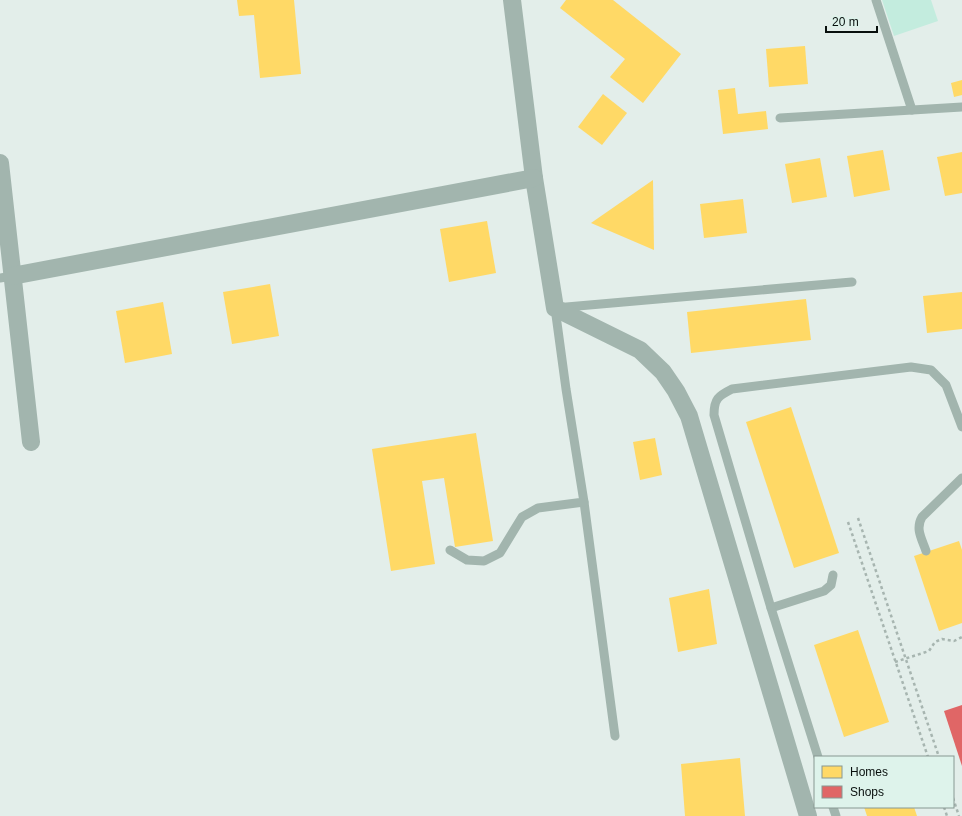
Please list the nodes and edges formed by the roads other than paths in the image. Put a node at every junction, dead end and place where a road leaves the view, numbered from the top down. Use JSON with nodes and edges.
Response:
{"nodes":[{"id":1,"x":512,"y":0,"type":"edge"},
{"id":2,"x":876,"y":0,"type":"edge"},
{"id":3,"x":962,"y":107,"type":"edge"},
{"id":4,"x":912,"y":110,"type":"junction"},
{"id":5,"x":780,"y":118,"type":"dead end"},
{"id":6,"x":0,"y":163,"type":"edge"},
{"id":7,"x":534,"y":178,"type":"junction"},
{"id":8,"x":6,"y":277,"type":"edge"},
{"id":9,"x":852,"y":282,"type":"dead end"},
{"id":10,"x":555,"y":308,"type":"junction"},
{"id":11,"x":962,"y":427,"type":"edge"},
{"id":12,"x":32,"y":442,"type":"dead end"},
{"id":13,"x":962,"y":478,"type":"edge"},
{"id":14,"x":584,"y":502,"type":"junction"},
{"id":15,"x":450,"y":550,"type":"dead end"},
{"id":16,"x":926,"y":551,"type":"dead end"},
{"id":17,"x":833,"y":575,"type":"dead end"},
{"id":18,"x":771,"y":608,"type":"junction"},
{"id":19,"x":615,"y":736,"type":"dead end"},
{"id":20,"x":818,"y":756,"type":"edge"},
{"id":21,"x":808,"y":816,"type":"edge"}],
"edges":[{"from":1,"to":7,"type":"street"},
{"from":2,"to":4,"type":"lane"},
{"from":3,"to":4,"type":"lane"},
{"from":4,"to":5,"type":"lane"},
{"from":6,"to":8,"type":"street"},
{"from":7,"to":8,"type":"street"},
{"from":7,"to":10,"type":"street"},
{"from":8,"to":12,"type":"street"},
{"from":9,"to":10,"type":"lane"},
{"from":10,"to":14,"type":"lane"},
{"from":10,"to":21,"type":"street"},
{"from":11,"to":18,"type":"lane"},
{"from":13,"to":16,"type":"lane"},
{"from":14,"to":15,"type":"lane"},
{"from":14,"to":19,"type":"lane"},
{"from":17,"to":18,"type":"lane"},
{"from":18,"to":20,"type":"lane"}]}
